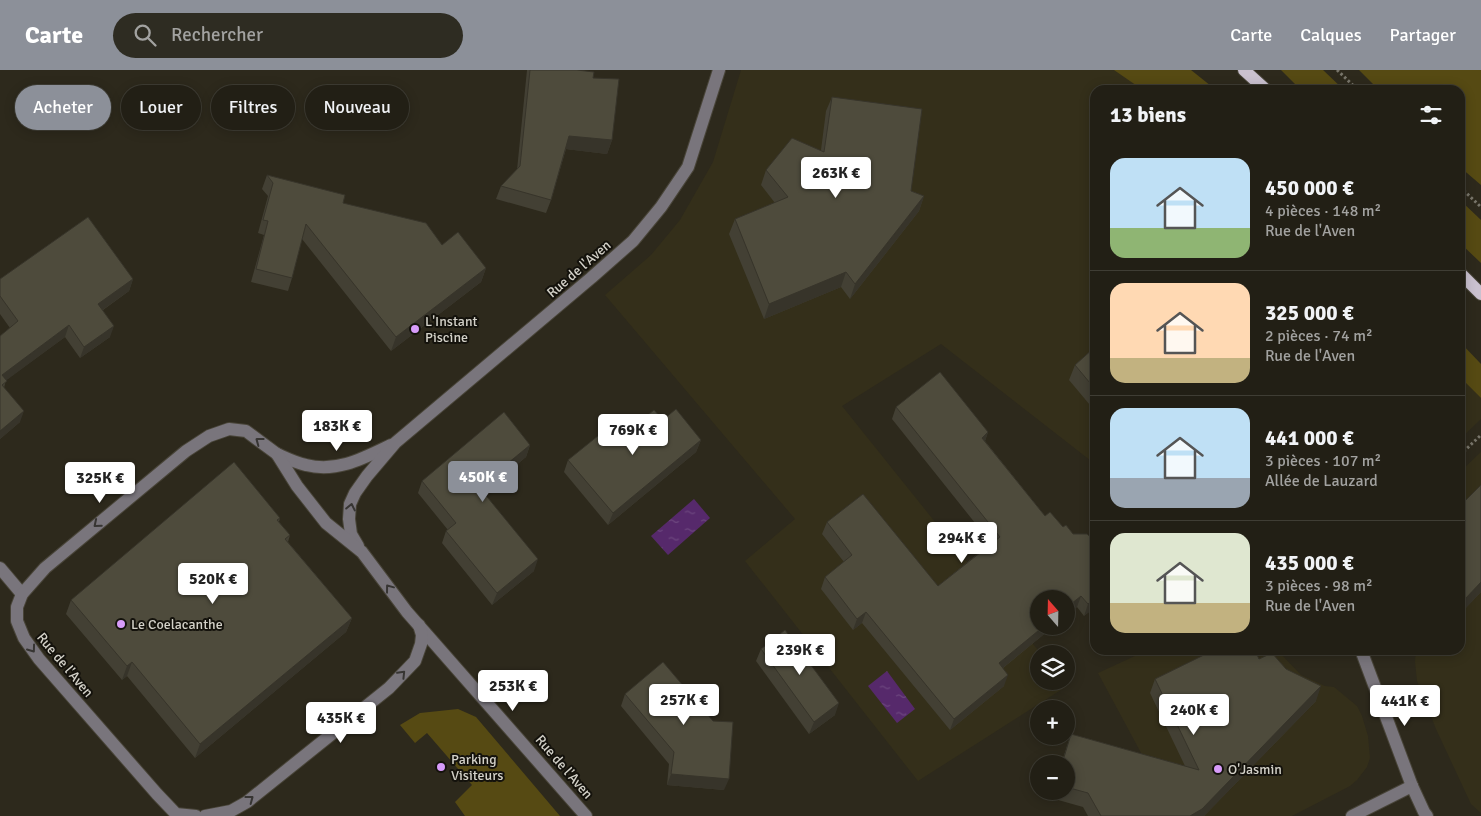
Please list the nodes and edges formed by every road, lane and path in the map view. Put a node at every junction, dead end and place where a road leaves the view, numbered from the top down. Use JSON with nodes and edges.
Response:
{"nodes":[{"id":1,"x":719,"y":70,"type":"edge"},
{"id":2,"x":1244,"y":70,"type":"edge"},
{"id":3,"x":1337,"y":70,"type":"edge"},
{"id":4,"x":1260,"y":85,"type":"edge"},
{"id":5,"x":1353,"y":85,"type":"edge"},
{"id":6,"x":1465,"y":192,"type":"edge"},
{"id":7,"x":1481,"y":206,"type":"edge"},
{"id":8,"x":1465,"y":278,"type":"edge"},
{"id":9,"x":1481,"y":294,"type":"edge"},
{"id":10,"x":1481,"y":435,"type":"edge"},
{"id":11,"x":395,"y":443,"type":"junction"},
{"id":12,"x":1465,"y":450,"type":"edge"},
{"id":13,"x":277,"y":454,"type":"junction"},
{"id":14,"x":362,"y":552,"type":"junction"},
{"id":15,"x":0,"y":568,"type":"edge"},
{"id":16,"x":22,"y":594,"type":"junction"},
{"id":17,"x":420,"y":625,"type":"junction"},
{"id":18,"x":1363,"y":655,"type":"edge"},
{"id":19,"x":1412,"y":786,"type":"junction"},
{"id":20,"x":176,"y":815,"type":"edge"},
{"id":21,"x":196,"y":816,"type":"edge"},
{"id":22,"x":205,"y":816,"type":"edge"},
{"id":23,"x":586,"y":816,"type":"edge"},
{"id":24,"x":1352,"y":816,"type":"edge"},
{"id":25,"x":1428,"y":816,"type":"edge"}],
"edges":[{"from":1,"to":11,"type":"street","name":"Rue de l'Aven"},
{"from":2,"to":4,"type":"main road"},
{"from":3,"to":5,"type":"path"},
{"from":6,"to":7,"type":"path"},
{"from":8,"to":9,"type":"main road"},
{"from":10,"to":12,"type":"path"},
{"from":11,"to":13,"type":"street","name":"Rue de l'Aven"},
{"from":14,"to":11,"type":"street","name":"Rue de l'Aven","one_way":true},
{"from":13,"to":14,"type":"street","name":"Rue de l'Aven"},
{"from":13,"to":16,"type":"street","name":"Rue de l'Aven","one_way":true},
{"from":17,"to":14,"type":"street","name":"Rue de l'Aven","one_way":true},
{"from":15,"to":16,"type":"street"},
{"from":16,"to":20,"type":"street","name":"Rue de l'Aven","one_way":true},
{"from":22,"to":17,"type":"street","one_way":true},
{"from":17,"to":23,"type":"street","name":"Rue de l'Aven"},
{"from":18,"to":19,"type":"street"},
{"from":19,"to":24,"type":"street"},
{"from":19,"to":25,"type":"street"},
{"from":20,"to":21,"type":"street","name":"Rue de l'Aven"}]}
